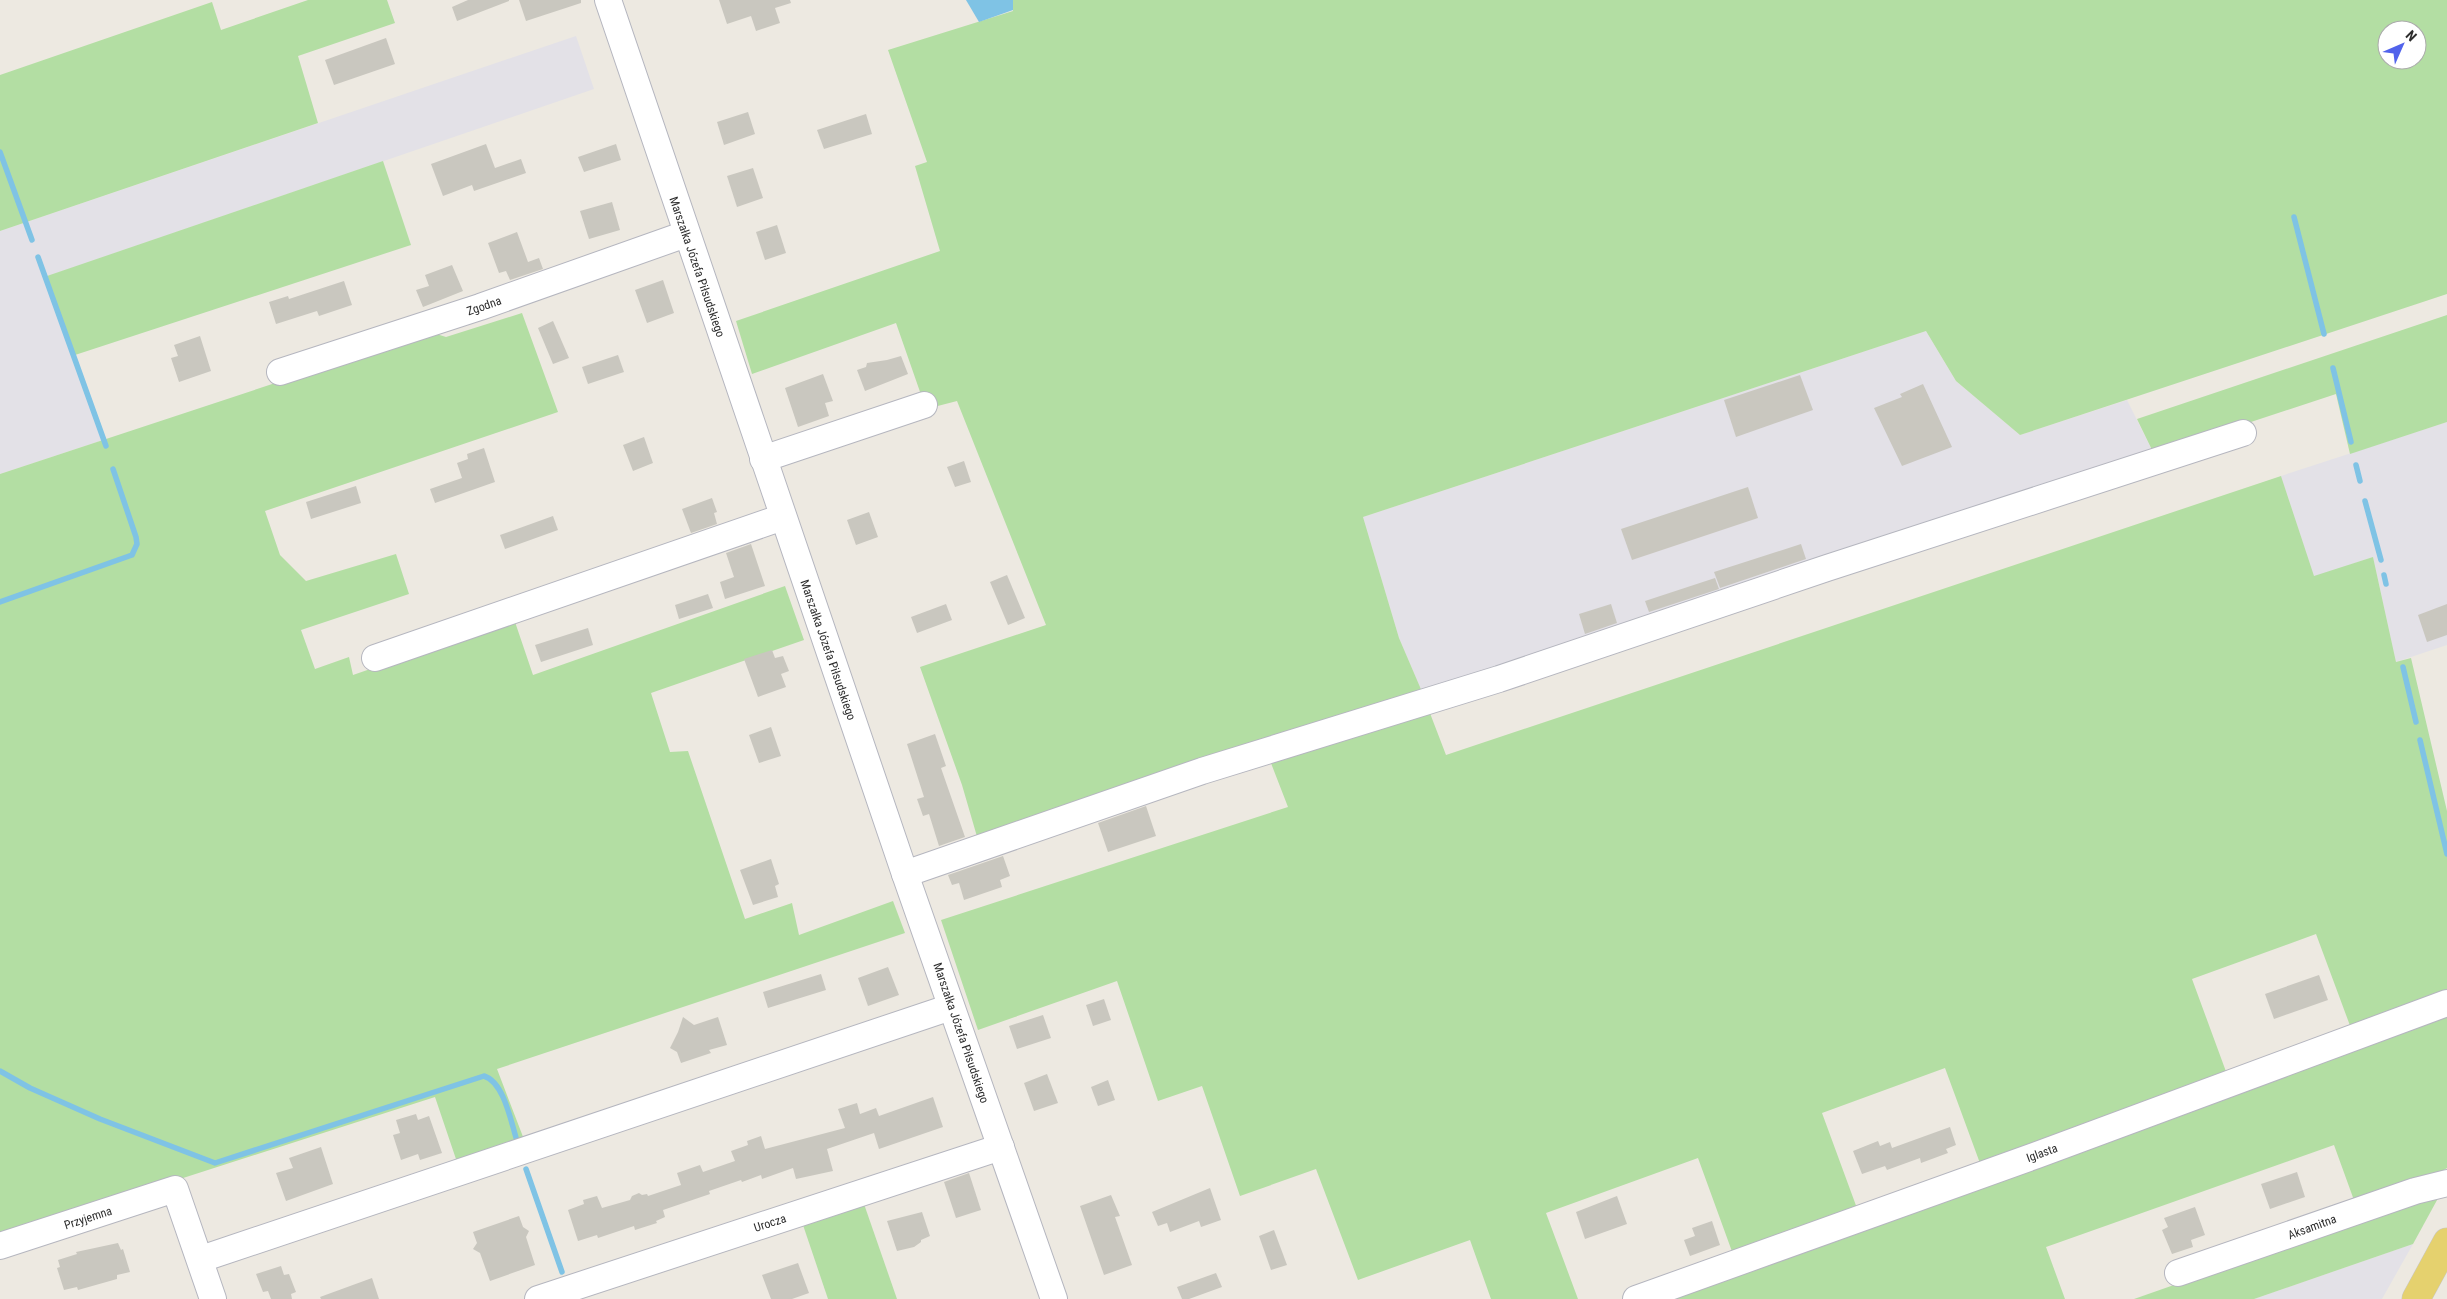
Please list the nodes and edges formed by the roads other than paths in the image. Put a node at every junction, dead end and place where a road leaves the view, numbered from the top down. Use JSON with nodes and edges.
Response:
{"nodes":[{"id":1,"x":608,"y":0,"type":"edge"},
{"id":2,"x":686,"y":234,"type":"junction"},
{"id":3,"x":280,"y":372,"type":"dead end"},
{"id":4,"x":924,"y":405,"type":"dead end"},
{"id":5,"x":2243,"y":433,"type":"dead end"},
{"id":6,"x":763,"y":459,"type":"junction"},
{"id":7,"x":783,"y":517,"type":"junction"},
{"id":8,"x":375,"y":658,"type":"dead end"},
{"id":9,"x":905,"y":874,"type":"junction"},
{"id":10,"x":2447,"y":1003,"type":"edge"},
{"id":11,"x":951,"y":1007,"type":"junction"},
{"id":12,"x":1001,"y":1147,"type":"junction"},
{"id":13,"x":2447,"y":1183,"type":"edge"},
{"id":14,"x":2447,"y":1242,"type":"edge"},
{"id":15,"x":0,"y":1246,"type":"edge"},
{"id":16,"x":201,"y":1259,"type":"junction"},
{"id":17,"x":2178,"y":1274,"type":"dead end"},
{"id":18,"x":213,"y":1299,"type":"edge"},
{"id":19,"x":538,"y":1299,"type":"edge"},
{"id":20,"x":1054,"y":1299,"type":"edge"},
{"id":21,"x":1636,"y":1299,"type":"edge"},
{"id":22,"x":2416,"y":1299,"type":"edge"}],
"edges":[{"from":1,"to":2,"type":"street","name":"Marszałka Józefa Piłsudskiego"},
{"from":2,"to":3,"type":"street","name":"Zgodna"},
{"from":2,"to":6,"type":"street","name":"Marszałka Józefa Piłsudskiego"},
{"from":4,"to":6,"type":"street"},
{"from":5,"to":9,"type":"street"},
{"from":6,"to":7,"type":"street","name":"Marszałka Józefa Piłsudskiego"},
{"from":7,"to":8,"type":"street"},
{"from":7,"to":9,"type":"street","name":"Marszałka Józefa Piłsudskiego"},
{"from":9,"to":11,"type":"street","name":"Marszałka Józefa Piłsudskiego"},
{"from":10,"to":21,"type":"street","name":"Iglasta"},
{"from":11,"to":12,"type":"street","name":"Marszałka Józefa Piłsudskiego"},
{"from":11,"to":16,"type":"street"},
{"from":12,"to":19,"type":"street","name":"Urocza"},
{"from":12,"to":20,"type":"street","name":"Marszałka Józefa Piłsudskiego"},
{"from":13,"to":17,"type":"street","name":"Aksamitna"},
{"from":14,"to":22,"type":"main road"},
{"from":15,"to":16,"type":"street","name":"Przyjemna"},
{"from":16,"to":18,"type":"street"}]}
